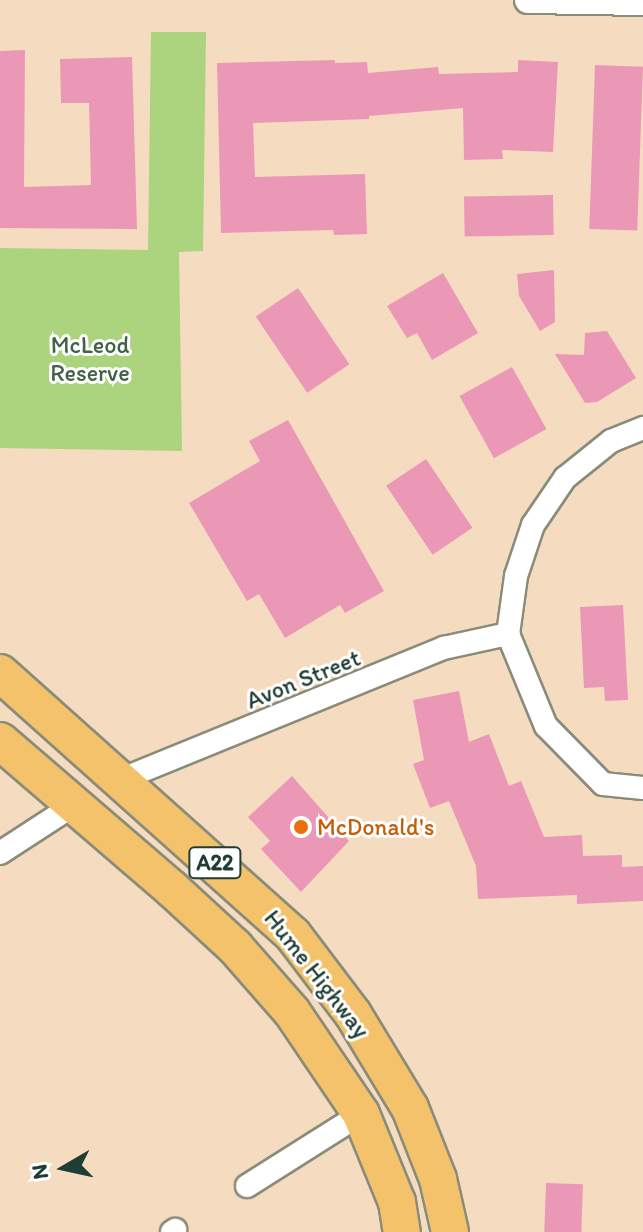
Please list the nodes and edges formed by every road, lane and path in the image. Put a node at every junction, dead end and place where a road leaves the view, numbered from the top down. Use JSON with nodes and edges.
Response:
{"nodes":[{"id":1,"x":528,"y":0,"type":"edge"},
{"id":2,"x":643,"y":2,"type":"edge"},
{"id":3,"x":643,"y":428,"type":"edge"},
{"id":4,"x":508,"y":634,"type":"junction"},
{"id":5,"x":0,"y":673,"type":"edge"},
{"id":6,"x":0,"y":741,"type":"edge"},
{"id":7,"x":120,"y":780,"type":"junction"},
{"id":8,"x":643,"y":788,"type":"edge"},
{"id":9,"x":74,"y":805,"type":"junction"},
{"id":10,"x":0,"y":853,"type":"edge"},
{"id":11,"x":361,"y":1114,"type":"junction"},
{"id":12,"x":247,"y":1186,"type":"dead end"},
{"id":13,"x":402,"y":1232,"type":"edge"},
{"id":14,"x":450,"y":1232,"type":"edge"}],
"edges":[{"from":1,"to":2,"type":"street"},
{"from":3,"to":4,"type":"street"},
{"from":4,"to":7,"type":"street","name":"Avon Street"},
{"from":4,"to":8,"type":"street"},
{"from":5,"to":7,"type":"highway","name":"Hume Highway","number":"A22"},
{"from":6,"to":9,"type":"highway","name":"Hume Highway","number":"A22"},
{"from":7,"to":14,"type":"highway","name":"Hume Highway","number":"A22"},
{"from":9,"to":10,"type":"street"},
{"from":9,"to":11,"type":"highway","name":"Hume Highway","number":"A22"},
{"from":11,"to":12,"type":"street"},
{"from":11,"to":13,"type":"highway","name":"Hume Highway","number":"A22"}]}
